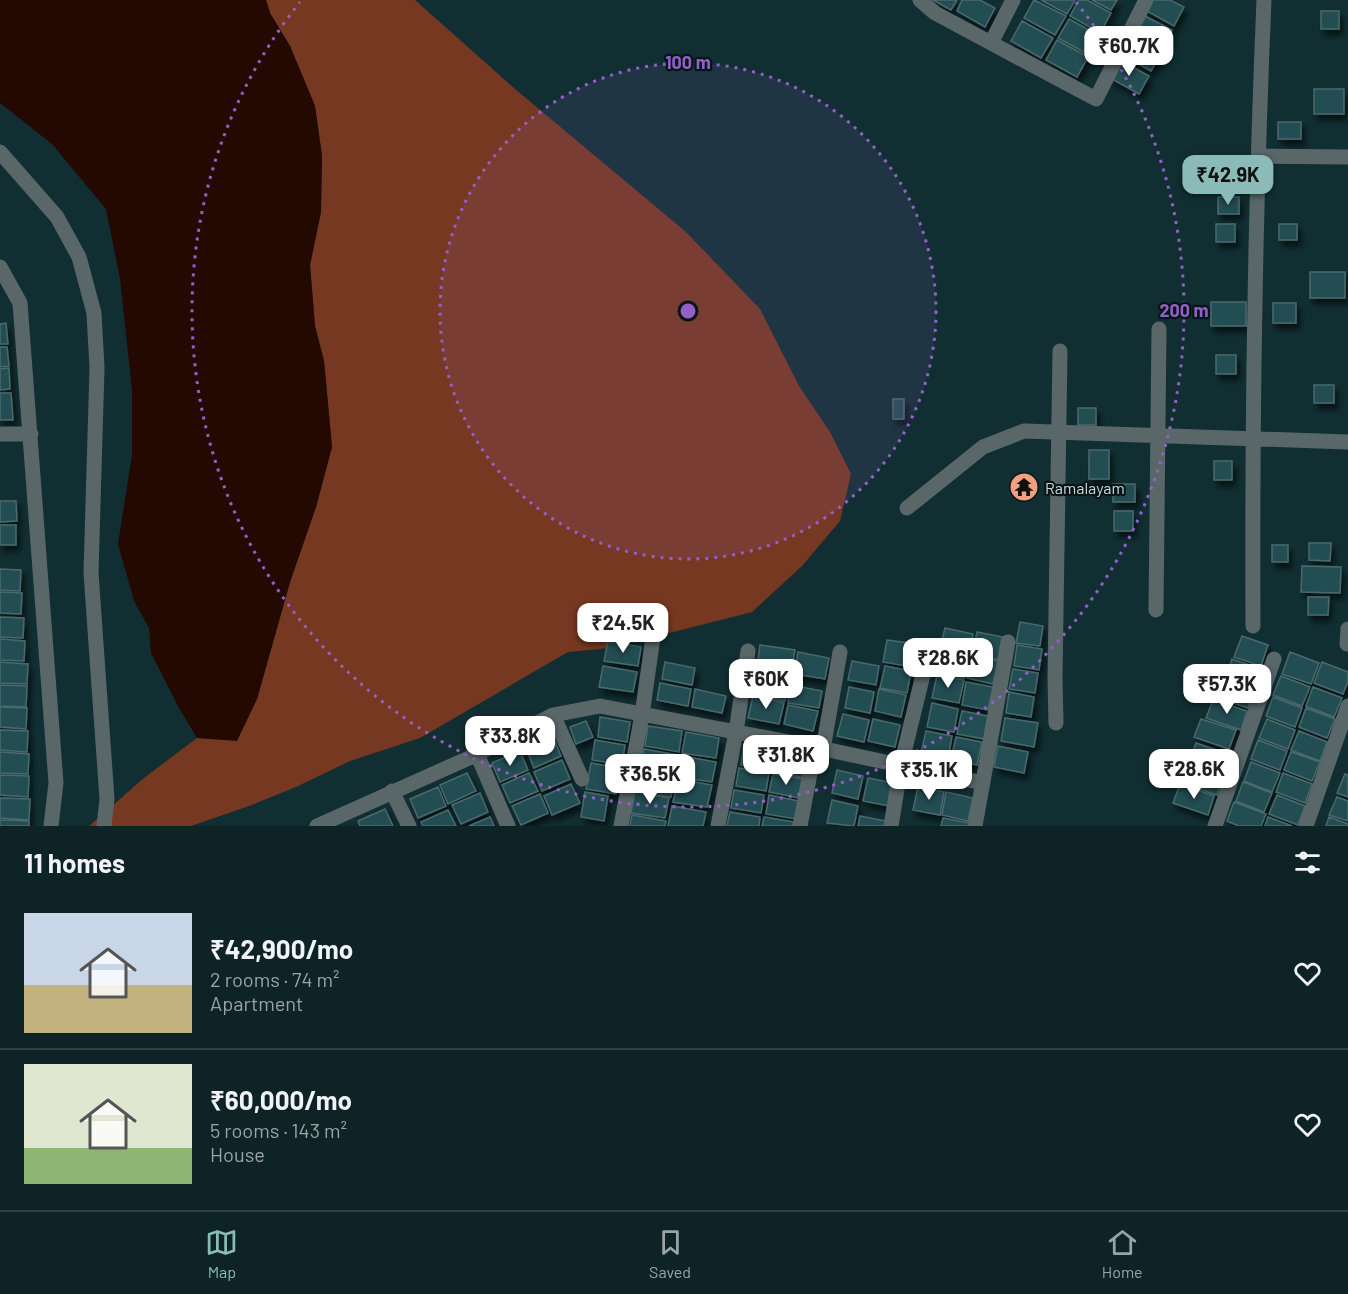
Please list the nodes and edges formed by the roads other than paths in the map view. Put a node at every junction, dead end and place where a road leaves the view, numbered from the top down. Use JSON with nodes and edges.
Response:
{"nodes":[{"id":1,"x":920,"y":0,"type":"edge"},
{"id":2,"x":1013,"y":0,"type":"edge"},
{"id":3,"x":1146,"y":0,"type":"edge"},
{"id":4,"x":1264,"y":0,"type":"edge"},
{"id":5,"x":991,"y":43,"type":"junction"},
{"id":6,"x":0,"y":152,"type":"edge"},
{"id":7,"x":1258,"y":156,"type":"junction"},
{"id":8,"x":1348,"y":157,"type":"edge"},
{"id":9,"x":0,"y":267,"type":"edge"},
{"id":10,"x":1159,"y":329,"type":"dead end"},
{"id":11,"x":1060,"y":351,"type":"dead end"},
{"id":12,"x":1059,"y":433,"type":"junction"},
{"id":13,"x":0,"y":434,"type":"edge"},
{"id":14,"x":31,"y":434,"type":"junction"},
{"id":15,"x":1158,"y":436,"type":"junction"},
{"id":16,"x":1252,"y":438,"type":"junction"},
{"id":17,"x":1348,"y":442,"type":"edge"},
{"id":18,"x":907,"y":508,"type":"dead end"},
{"id":19,"x":1156,"y":610,"type":"dead end"},
{"id":20,"x":1253,"y":626,"type":"dead end"},
{"id":21,"x":654,"y":630,"type":"dead end"},
{"id":22,"x":1008,"y":642,"type":"dead end"},
{"id":23,"x":930,"y":646,"type":"dead end"},
{"id":24,"x":748,"y":651,"type":"dead end"},
{"id":25,"x":840,"y":652,"type":"dead end"},
{"id":26,"x":1274,"y":659,"type":"dead end"},
{"id":27,"x":1348,"y":706,"type":"edge"},
{"id":28,"x":553,"y":715,"type":"junction"},
{"id":29,"x":642,"y":715,"type":"junction"},
{"id":30,"x":1056,"y":723,"type":"dead end"},
{"id":31,"x":736,"y":732,"type":"junction"},
{"id":32,"x":819,"y":748,"type":"junction"},
{"id":33,"x":477,"y":754,"type":"junction"},
{"id":34,"x":901,"y":765,"type":"junction"},
{"id":35,"x":582,"y":779,"type":"dead end"},
{"id":36,"x":982,"y":783,"type":"junction"},
{"id":37,"x":392,"y":791,"type":"junction"},
{"id":38,"x":51,"y":826,"type":"edge"},
{"id":39,"x":104,"y":826,"type":"edge"},
{"id":40,"x":317,"y":826,"type":"edge"},
{"id":41,"x":409,"y":826,"type":"edge"},
{"id":42,"x":508,"y":826,"type":"edge"},
{"id":43,"x":621,"y":826,"type":"edge"},
{"id":44,"x":718,"y":826,"type":"edge"},
{"id":45,"x":800,"y":826,"type":"edge"},
{"id":46,"x":891,"y":826,"type":"edge"},
{"id":47,"x":975,"y":826,"type":"edge"},
{"id":48,"x":1215,"y":826,"type":"edge"},
{"id":49,"x":1306,"y":826,"type":"edge"}],
"edges":[{"from":1,"to":5,"type":"street"},
{"from":2,"to":5,"type":"street"},
{"from":3,"to":5,"type":"street"},
{"from":4,"to":7,"type":"street"},
{"from":6,"to":39,"type":"street"},
{"from":7,"to":8,"type":"street"},
{"from":7,"to":16,"type":"street"},
{"from":9,"to":14,"type":"street"},
{"from":10,"to":15,"type":"street"},
{"from":11,"to":12,"type":"street"},
{"from":12,"to":15,"type":"street"},
{"from":12,"to":18,"type":"street"},
{"from":12,"to":30,"type":"street"},
{"from":13,"to":14,"type":"street"},
{"from":14,"to":38,"type":"street"},
{"from":15,"to":16,"type":"street"},
{"from":15,"to":19,"type":"street"},
{"from":16,"to":17,"type":"street"},
{"from":16,"to":20,"type":"street"},
{"from":21,"to":29,"type":"street"},
{"from":22,"to":36,"type":"street"},
{"from":23,"to":34,"type":"street"},
{"from":24,"to":31,"type":"street"},
{"from":25,"to":32,"type":"street"},
{"from":26,"to":48,"type":"street"},
{"from":27,"to":49,"type":"street"},
{"from":28,"to":29,"type":"street"},
{"from":28,"to":33,"type":"street"},
{"from":28,"to":35,"type":"street"},
{"from":29,"to":31,"type":"street"},
{"from":29,"to":43,"type":"street"},
{"from":31,"to":32,"type":"street"},
{"from":31,"to":44,"type":"street"},
{"from":32,"to":34,"type":"street"},
{"from":32,"to":45,"type":"street"},
{"from":33,"to":37,"type":"street"},
{"from":33,"to":42,"type":"street"},
{"from":34,"to":36,"type":"street"},
{"from":34,"to":46,"type":"street"},
{"from":36,"to":47,"type":"street"},
{"from":37,"to":40,"type":"street"},
{"from":37,"to":41,"type":"street"}]}
